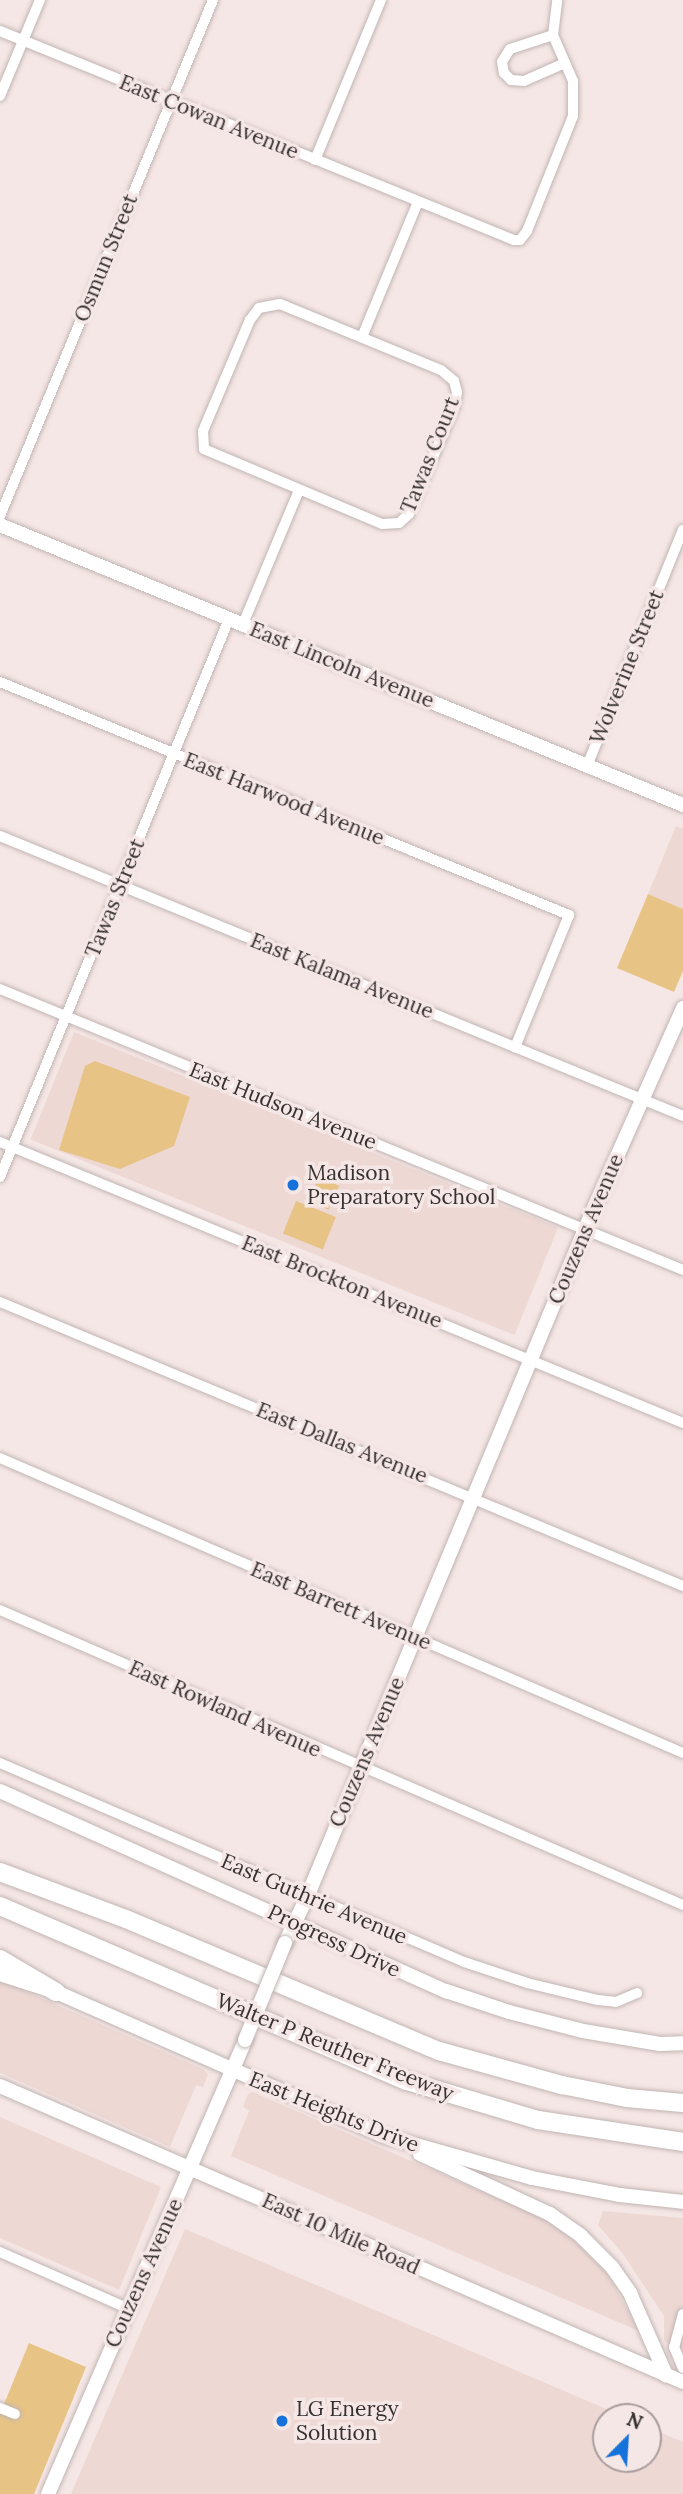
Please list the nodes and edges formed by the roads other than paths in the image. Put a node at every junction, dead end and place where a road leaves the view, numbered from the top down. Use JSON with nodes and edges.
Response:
{"nodes":[{"id":1,"x":40,"y":0,"type":"edge"},
{"id":2,"x":213,"y":0,"type":"edge"},
{"id":3,"x":382,"y":0,"type":"edge"},
{"id":4,"x":557,"y":0,"type":"edge"},
{"id":5,"x":0,"y":31,"type":"edge"},
{"id":6,"x":553,"y":35,"type":"junction"},
{"id":7,"x":23,"y":40,"type":"junction"},
{"id":8,"x":565,"y":63,"type":"junction"},
{"id":9,"x":0,"y":96,"type":"edge"},
{"id":10,"x":171,"y":101,"type":"junction"},
{"id":11,"x":315,"y":160,"type":"junction"},
{"id":12,"x":418,"y":202,"type":"junction"},
{"id":13,"x":362,"y":337,"type":"junction"},
{"id":14,"x":299,"y":490,"type":"junction"},
{"id":15,"x":0,"y":516,"type":"edge"},
{"id":16,"x":0,"y":525,"type":"edge"},
{"id":17,"x":683,"y":530,"type":"edge"},
{"id":18,"x":236,"y":622,"type":"junction"},
{"id":19,"x":0,"y":682,"type":"edge"},
{"id":20,"x":174,"y":753,"type":"junction"},
{"id":21,"x":587,"y":766,"type":"junction"},
{"id":22,"x":683,"y":805,"type":"edge"},
{"id":23,"x":0,"y":835,"type":"edge"},
{"id":24,"x":120,"y":885,"type":"junction"},
{"id":25,"x":0,"y":989,"type":"edge"},
{"id":26,"x":683,"y":1008,"type":"edge"},
{"id":27,"x":66,"y":1016,"type":"junction"},
{"id":28,"x":515,"y":1047,"type":"junction"},
{"id":29,"x":643,"y":1099,"type":"junction"},
{"id":30,"x":683,"y":1116,"type":"edge"},
{"id":31,"x":0,"y":1142,"type":"edge"},
{"id":32,"x":12,"y":1147,"type":"junction"},
{"id":33,"x":0,"y":1177,"type":"edge"},
{"id":34,"x":586,"y":1228,"type":"junction"},
{"id":35,"x":683,"y":1270,"type":"edge"},
{"id":36,"x":0,"y":1302,"type":"edge"},
{"id":37,"x":531,"y":1359,"type":"junction"},
{"id":38,"x":683,"y":1423,"type":"edge"},
{"id":39,"x":0,"y":1458,"type":"edge"},
{"id":40,"x":474,"y":1497,"type":"junction"},
{"id":41,"x":683,"y":1586,"type":"edge"},
{"id":42,"x":0,"y":1610,"type":"edge"},
{"id":43,"x":414,"y":1638,"type":"junction"},
{"id":44,"x":683,"y":1753,"type":"edge"},
{"id":45,"x":0,"y":1763,"type":"edge"},
{"id":46,"x":360,"y":1768,"type":"junction"},
{"id":47,"x":0,"y":1791,"type":"edge"},
{"id":48,"x":0,"y":1872,"type":"edge"},
{"id":49,"x":307,"y":1897,"type":"junction"},
{"id":50,"x":683,"y":1905,"type":"edge"},
{"id":51,"x":0,"y":1906,"type":"edge"},
{"id":52,"x":295,"y":1923,"type":"junction"},
{"id":53,"x":0,"y":1959,"type":"edge"},
{"id":54,"x":0,"y":1974,"type":"edge"},
{"id":55,"x":56,"y":1992,"type":"junction"},
{"id":56,"x":637,"y":1993,"type":"dead end"},
{"id":57,"x":683,"y":2043,"type":"edge"},
{"id":58,"x":660,"y":2044,"type":"junction"},
{"id":59,"x":683,"y":2051,"type":"edge"},
{"id":60,"x":233,"y":2070,"type":"junction"},
{"id":61,"x":0,"y":2086,"type":"edge"},
{"id":62,"x":683,"y":2103,"type":"edge"},
{"id":63,"x":381,"y":2134,"type":"junction"},
{"id":64,"x":683,"y":2142,"type":"edge"},
{"id":65,"x":191,"y":2169,"type":"junction"},
{"id":66,"x":683,"y":2202,"type":"edge"},
{"id":67,"x":0,"y":2252,"type":"edge"},
{"id":68,"x":127,"y":2308,"type":"junction"},
{"id":69,"x":683,"y":2314,"type":"edge"},
{"id":70,"x":683,"y":2368,"type":"edge"},
{"id":71,"x":666,"y":2375,"type":"junction"},
{"id":72,"x":683,"y":2382,"type":"edge"},
{"id":73,"x":0,"y":2408,"type":"edge"},
{"id":74,"x":15,"y":2414,"type":"dead end"},
{"id":75,"x":48,"y":2494,"type":"edge"}],
"edges":[{"from":1,"to":7,"type":"street"},
{"from":2,"to":10,"type":"street","name":"Osmun Street"},
{"from":3,"to":11,"type":"street"},
{"from":4,"to":6,"type":"street"},
{"from":5,"to":7,"type":"street","name":"East Cowan Avenue"},
{"from":6,"to":8,"type":"street"},
{"from":6,"to":8,"type":"street"},
{"from":7,"to":9,"type":"street"},
{"from":7,"to":10,"type":"street","name":"East Cowan Avenue"},
{"from":8,"to":12,"type":"street"},
{"from":10,"to":11,"type":"street","name":"East Cowan Avenue"},
{"from":10,"to":15,"type":"street","name":"Osmun Street"},
{"from":11,"to":12,"type":"street","name":"East Cowan Avenue"},
{"from":12,"to":13,"type":"street"},
{"from":13,"to":14,"type":"street","name":"Tawas Court"},
{"from":13,"to":14,"type":"street"},
{"from":14,"to":18,"type":"street","name":"Tawas Street"},
{"from":16,"to":18,"type":"main road","name":"East Lincoln Avenue"},
{"from":17,"to":21,"type":"street","name":"Wolverine Street"},
{"from":18,"to":20,"type":"street","name":"Tawas Street"},
{"from":18,"to":21,"type":"main road","name":"East Lincoln Avenue"},
{"from":19,"to":20,"type":"street","name":"East Harwood Avenue"},
{"from":20,"to":24,"type":"street","name":"Tawas Street"},
{"from":20,"to":28,"type":"street","name":"East Harwood Avenue"},
{"from":21,"to":22,"type":"main road","name":"East Lincoln Avenue"},
{"from":23,"to":24,"type":"street","name":"East Kalama Avenue"},
{"from":24,"to":27,"type":"street","name":"Tawas Street"},
{"from":24,"to":28,"type":"street","name":"East Kalama Avenue"},
{"from":25,"to":27,"type":"street","name":"East Hudson Avenue"},
{"from":26,"to":29,"type":"main road","name":"Couzens Avenue"},
{"from":27,"to":32,"type":"street","name":"Tawas Street"},
{"from":27,"to":34,"type":"street","name":"East Hudson Avenue"},
{"from":28,"to":29,"type":"street","name":"East Kalama Avenue"},
{"from":29,"to":30,"type":"street","name":"East Kalama Avenue"},
{"from":29,"to":34,"type":"main road","name":"Couzens Avenue"},
{"from":31,"to":32,"type":"street","name":"East Brockton Avenue"},
{"from":32,"to":33,"type":"street","name":"Tawas Street"},
{"from":32,"to":37,"type":"street","name":"East Brockton Avenue"},
{"from":34,"to":35,"type":"street","name":"East Hudson Avenue"},
{"from":34,"to":37,"type":"main road","name":"Couzens Avenue"},
{"from":36,"to":40,"type":"street","name":"East Dallas Avenue"},
{"from":37,"to":38,"type":"street","name":"East Brockton Avenue"},
{"from":37,"to":40,"type":"main road","name":"Couzens Avenue"},
{"from":39,"to":43,"type":"street","name":"East Barrett Avenue"},
{"from":40,"to":41,"type":"street","name":"East Dallas Avenue"},
{"from":40,"to":43,"type":"main road","name":"Couzens Avenue"},
{"from":42,"to":46,"type":"street","name":"East Rowland Avenue"},
{"from":43,"to":44,"type":"street","name":"East Barrett Avenue"},
{"from":43,"to":46,"type":"main road","name":"Couzens Avenue"},
{"from":45,"to":49,"type":"street","name":"East Guthrie Avenue"},
{"from":46,"to":49,"type":"main road","name":"Couzens Avenue"},
{"from":46,"to":50,"type":"street","name":"East Rowland Avenue"},
{"from":47,"to":52,"type":"main road","name":"Progress Drive"},
{"from":48,"to":62,"type":"highway","name":"Walter P Reuther Freeway"},
{"from":49,"to":52,"type":"main road","name":"Couzens Avenue"},
{"from":49,"to":56,"type":"street","name":"East Guthrie Avenue"},
{"from":51,"to":64,"type":"highway","name":"Walter P Reuther Freeway"},
{"from":52,"to":58,"type":"main road","name":"Progress Drive"},
{"from":52,"to":60,"type":"main road","name":"Couzens Avenue","bridge":true},
{"from":53,"to":55,"type":"highway"},
{"from":54,"to":55,"type":"main road","name":"East Heights Drive"},
{"from":55,"to":60,"type":"main road","name":"East Heights Drive"},
{"from":57,"to":58,"type":"main road","name":"Progress Drive"},
{"from":58,"to":59,"type":"main road"},
{"from":60,"to":63,"type":"main road","name":"East Heights Drive"},
{"from":60,"to":65,"type":"main road","name":"Couzens Avenue"},
{"from":61,"to":65,"type":"main road","name":"East 10 Mile Road"},
{"from":63,"to":66,"type":"main road","name":"East Heights Drive"},
{"from":63,"to":71,"type":"main road"},
{"from":65,"to":68,"type":"main road","name":"Couzens Avenue"},
{"from":65,"to":71,"type":"main road","name":"East 10 Mile Road"},
{"from":67,"to":68,"type":"street"},
{"from":68,"to":75,"type":"main road","name":"Couzens Avenue"},
{"from":69,"to":70,"type":"street"},
{"from":71,"to":72,"type":"main road","name":"East 10 Mile Road"},
{"from":73,"to":74,"type":"street"}]}
